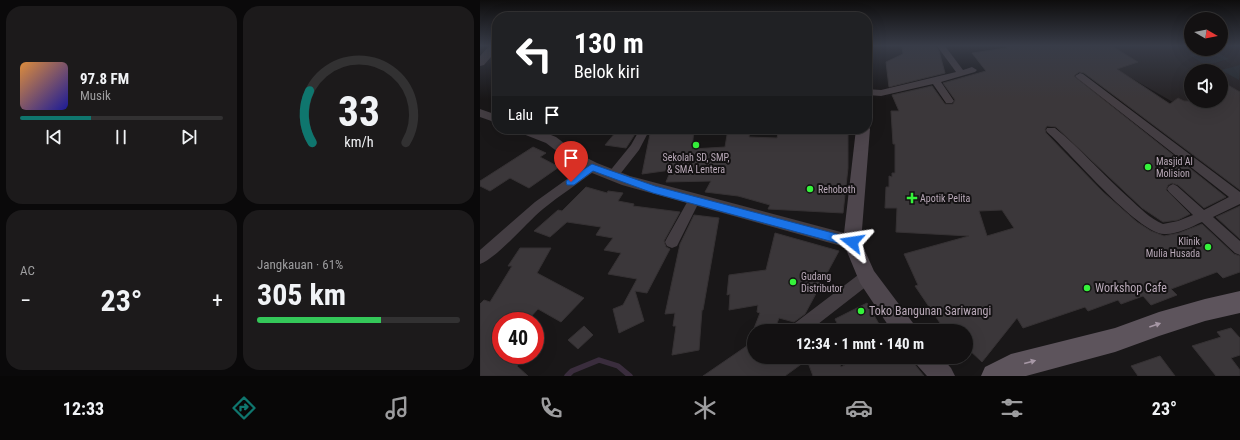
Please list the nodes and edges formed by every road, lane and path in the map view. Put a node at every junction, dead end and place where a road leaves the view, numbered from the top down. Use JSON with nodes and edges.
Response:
{"nodes":[{"id":1,"x":954,"y":64,"type":"edge"},
{"id":2,"x":972,"y":70,"type":"dead end"},
{"id":3,"x":961,"y":73,"type":"junction"},
{"id":4,"x":1080,"y":76,"type":"dead end"},
{"id":5,"x":935,"y":81,"type":"junction"},
{"id":6,"x":872,"y":92,"type":"edge"},
{"id":7,"x":949,"y":101,"type":"dead end"},
{"id":8,"x":480,"y":112,"type":"edge"},
{"id":9,"x":492,"y":117,"type":"edge"},
{"id":10,"x":1051,"y":130,"type":"dead end"},
{"id":11,"x":536,"y":134,"type":"edge"},
{"id":12,"x":642,"y":134,"type":"edge"},
{"id":13,"x":863,"y":134,"type":"edge"},
{"id":14,"x":592,"y":167,"type":"junction"},
{"id":15,"x":613,"y":175,"type":"junction"},
{"id":16,"x":1172,"y":189,"type":"dead end"},
{"id":17,"x":1240,"y":198,"type":"edge"},
{"id":18,"x":694,"y":200,"type":"junction"},
{"id":19,"x":1203,"y":216,"type":"junction"},
{"id":20,"x":672,"y":242,"type":"dead end"},
{"id":21,"x":852,"y":242,"type":"junction"},
{"id":22,"x":1240,"y":249,"type":"edge"},
{"id":23,"x":480,"y":258,"type":"edge"},
{"id":24,"x":867,"y":277,"type":"junction"},
{"id":25,"x":1240,"y":302,"type":"edge"},
{"id":26,"x":806,"y":324,"type":"edge"},
{"id":27,"x":899,"y":324,"type":"edge"},
{"id":28,"x":932,"y":364,"type":"edge"},
{"id":29,"x":943,"y":376,"type":"edge"},
{"id":30,"x":994,"y":376,"type":"edge"}],
"edges":[{"from":1,"to":3,"type":"street"},
{"from":2,"to":3,"type":"street"},
{"from":3,"to":5,"type":"street"},
{"from":4,"to":17,"type":"street"},
{"from":5,"to":6,"type":"street"},
{"from":5,"to":7,"type":"street"},
{"from":8,"to":9,"type":"street"},
{"from":10,"to":19,"type":"street"},
{"from":11,"to":14,"type":"street"},
{"from":12,"to":15,"type":"street"},
{"from":13,"to":21,"type":"main road"},
{"from":14,"to":15,"type":"street"},
{"from":14,"to":23,"type":"street"},
{"from":15,"to":18,"type":"street"},
{"from":16,"to":19,"type":"street"},
{"from":17,"to":19,"type":"street"},
{"from":18,"to":20,"type":"street"},
{"from":18,"to":21,"type":"street"},
{"from":19,"to":22,"type":"street"},
{"from":21,"to":24,"type":"main road"},
{"from":24,"to":26,"type":"street"},
{"from":24,"to":27,"type":"main road"},
{"from":30,"to":25,"type":"main road","one_way":true},
{"from":28,"to":29,"type":"main road"}]}
